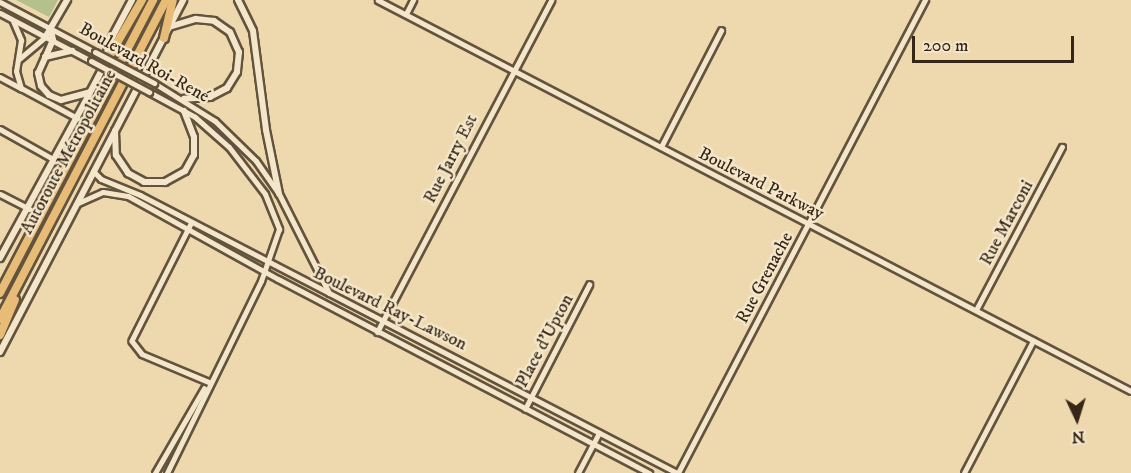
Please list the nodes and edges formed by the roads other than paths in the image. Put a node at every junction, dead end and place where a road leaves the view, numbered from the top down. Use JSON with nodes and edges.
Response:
{"nodes":[{"id":1,"x":67,"y":0,"type":"edge"},
{"id":2,"x":132,"y":0,"type":"edge"},
{"id":3,"x":142,"y":0,"type":"edge"},
{"id":4,"x":153,"y":0,"type":"edge"},
{"id":5,"x":166,"y":0,"type":"edge"},
{"id":6,"x":173,"y":0,"type":"edge"},
{"id":7,"x":183,"y":0,"type":"edge"},
{"id":8,"x":238,"y":0,"type":"edge"},
{"id":9,"x":378,"y":0,"type":"edge"},
{"id":10,"x":413,"y":0,"type":"edge"},
{"id":11,"x":551,"y":0,"type":"edge"},
{"id":12,"x":925,"y":0,"type":"edge"},
{"id":13,"x":0,"y":2,"type":"edge"},
{"id":14,"x":0,"y":14,"type":"edge"},
{"id":15,"x":406,"y":14,"type":"junction"},
{"id":16,"x":13,"y":21,"type":"junction"},
{"id":17,"x":170,"y":27,"type":"junction"},
{"id":18,"x":51,"y":29,"type":"junction"},
{"id":19,"x":721,"y":31,"type":"dead end"},
{"id":20,"x":50,"y":38,"type":"junction"},
{"id":21,"x":164,"y":38,"type":"junction"},
{"id":22,"x":72,"y":51,"type":"junction"},
{"id":23,"x":45,"y":57,"type":"junction"},
{"id":24,"x":20,"y":58,"type":"junction"},
{"id":25,"x":106,"y":62,"type":"junction"},
{"id":26,"x":514,"y":71,"type":"junction"},
{"id":27,"x":0,"y":77,"type":"edge"},
{"id":28,"x":21,"y":88,"type":"junction"},
{"id":29,"x":91,"y":92,"type":"junction"},
{"id":30,"x":184,"y":99,"type":"junction"},
{"id":31,"x":184,"y":111,"type":"junction"},
{"id":32,"x":77,"y":118,"type":"junction"},
{"id":33,"x":0,"y":129,"type":"edge"},
{"id":34,"x":115,"y":130,"type":"junction"},
{"id":35,"x":661,"y":147,"type":"junction"},
{"id":36,"x":1062,"y":147,"type":"dead end"},
{"id":37,"x":55,"y":160,"type":"junction"},
{"id":38,"x":92,"y":170,"type":"junction"},
{"id":39,"x":0,"y":194,"type":"edge"},
{"id":40,"x":279,"y":194,"type":"junction"},
{"id":41,"x":76,"y":204,"type":"junction"},
{"id":42,"x":29,"y":209,"type":"junction"},
{"id":43,"x":808,"y":224,"type":"junction"},
{"id":44,"x":190,"y":225,"type":"junction"},
{"id":45,"x":0,"y":258,"type":"edge"},
{"id":46,"x":267,"y":264,"type":"junction"},
{"id":47,"x":265,"y":270,"type":"junction"},
{"id":48,"x":25,"y":271,"type":"junction"},
{"id":49,"x":590,"y":285,"type":"dead end"},
{"id":50,"x":0,"y":293,"type":"edge"},
{"id":51,"x":329,"y":293,"type":"junction"},
{"id":52,"x":976,"y":310,"type":"junction"},
{"id":53,"x":0,"y":319,"type":"edge"},
{"id":54,"x":384,"y":321,"type":"junction"},
{"id":55,"x":377,"y":332,"type":"junction"},
{"id":56,"x":0,"y":334,"type":"edge"},
{"id":57,"x":1033,"y":341,"type":"junction"},
{"id":58,"x":0,"y":352,"type":"edge"},
{"id":59,"x":465,"y":363,"type":"junction"},
{"id":60,"x":458,"y":374,"type":"junction"},
{"id":61,"x":209,"y":382,"type":"junction"},
{"id":62,"x":1131,"y":391,"type":"edge"},
{"id":63,"x":531,"y":398,"type":"junction"},
{"id":64,"x":525,"y":409,"type":"junction"},
{"id":65,"x":599,"y":433,"type":"junction"},
{"id":66,"x":593,"y":445,"type":"junction"},
{"id":67,"x":155,"y":473,"type":"edge"},
{"id":68,"x":167,"y":473,"type":"edge"},
{"id":69,"x":578,"y":473,"type":"edge"},
{"id":70,"x":649,"y":473,"type":"edge"},
{"id":71,"x":677,"y":473,"type":"edge"},
{"id":72,"x":964,"y":473,"type":"edge"}],
"edges":[{"from":1,"to":18,"type":"main road"},
{"from":2,"to":25,"type":"main road"},
{"from":3,"to":25,"type":"highway"},
{"from":4,"to":50,"type":"highway","name":"Autoroute Métropolitaine"},
{"from":5,"to":48,"type":"highway","name":"Autoroute Métropolitaine"},
{"from":6,"to":21,"type":"highway"},
{"from":7,"to":17,"type":"main road"},
{"from":8,"to":40,"type":"main road"},
{"from":9,"to":15,"type":"street","name":"Boulevard Parkway"},
{"from":10,"to":15,"type":"street"},
{"from":11,"to":26,"type":"street","name":"Rue Jarry Est"},
{"from":12,"to":43,"type":"street","name":"Rue Grenache"},
{"from":13,"to":18,"type":"street","name":"Boulevard Roi-René"},
{"from":14,"to":16,"type":"street","name":"Boulevard Roi-René"},
{"from":15,"to":26,"type":"street","name":"Boulevard Parkway"},
{"from":16,"to":20,"type":"street","name":"Boulevard Roi-René"},
{"from":16,"to":24,"type":"street"},
{"from":17,"to":21,"type":"main road"},
{"from":17,"to":30,"type":"main road"},
{"from":18,"to":20,"type":"main road"},
{"from":18,"to":30,"type":"street","name":"Boulevard Roi-René","bridge":true},
{"from":19,"to":35,"type":"street"},
{"from":20,"to":22,"type":"street","name":"Boulevard Roi-René"},
{"from":20,"to":23,"type":"main road"},
{"from":20,"to":24,"type":"street"},
{"from":21,"to":34,"type":"main road"},
{"from":22,"to":23,"type":"main road"},
{"from":22,"to":31,"type":"street","name":"Boulevard Roi-René","bridge":true},
{"from":23,"to":29,"type":"main road"},
{"from":24,"to":28,"type":"street"},
{"from":25,"to":29,"type":"main road"},
{"from":26,"to":35,"type":"street","name":"Boulevard Parkway"},
{"from":26,"to":54,"type":"street","name":"Rue Jarry Est"},
{"from":27,"to":28,"type":"street"},
{"from":28,"to":32,"type":"street"},
{"from":29,"to":32,"type":"main road"},
{"from":30,"to":40,"type":"street","name":"Boulevard Roi-René"},
{"from":31,"to":34,"type":"main road"},
{"from":31,"to":46,"type":"street","name":"Boulevard Roi-René"},
{"from":32,"to":37,"type":"main road"},
{"from":33,"to":37,"type":"street"},
{"from":34,"to":38,"type":"main road"},
{"from":35,"to":43,"type":"street","name":"Boulevard Parkway"},
{"from":36,"to":52,"type":"street","name":"Rue Marconi"},
{"from":37,"to":42,"type":"main road"},
{"from":38,"to":41,"type":"main road"},
{"from":38,"to":44,"type":"street","name":"Boulevard Ray-Lawson"},
{"from":39,"to":42,"type":"street"},
{"from":40,"to":51,"type":"street","name":"Boulevard Roi-René"},
{"from":41,"to":44,"type":"street","name":"Boulevard Ray-Lawson"},
{"from":41,"to":58,"type":"main road"},
{"from":42,"to":45,"type":"main road"},
{"from":43,"to":52,"type":"street","name":"Boulevard Parkway"},
{"from":43,"to":71,"type":"street","name":"Rue Grenache"},
{"from":44,"to":46,"type":"street","name":"Boulevard Ray-Lawson"},
{"from":44,"to":47,"type":"street","name":"Boulevard Ray-Lawson"},
{"from":44,"to":61,"type":"street"},
{"from":46,"to":47,"type":"street","name":"Boulevard Roi-René"},
{"from":46,"to":51,"type":"street","name":"Boulevard Ray-Lawson"},
{"from":47,"to":55,"type":"street","name":"Boulevard Ray-Lawson"},
{"from":47,"to":61,"type":"street","name":"Boulevard Roi-René"},
{"from":48,"to":53,"type":"highway","name":"Autoroute Métropolitaine"},
{"from":48,"to":56,"type":"highway"},
{"from":49,"to":63,"type":"street","name":"Place d'Upton"},
{"from":51,"to":54,"type":"street","name":"Boulevard Ray-Lawson"},
{"from":52,"to":57,"type":"street","name":"Boulevard Parkway"},
{"from":54,"to":55,"type":"street","name":"Rue Jarry Est"},
{"from":54,"to":59,"type":"street","name":"Boulevard Ray-Lawson"},
{"from":55,"to":60,"type":"street","name":"Boulevard Ray-Lawson"},
{"from":57,"to":62,"type":"street","name":"Boulevard Parkway"},
{"from":57,"to":72,"type":"street"},
{"from":59,"to":60,"type":"street"},
{"from":59,"to":63,"type":"street","name":"Boulevard Ray-Lawson"},
{"from":60,"to":64,"type":"street","name":"Boulevard Ray-Lawson"},
{"from":61,"to":67,"type":"street"},
{"from":61,"to":68,"type":"street"},
{"from":63,"to":64,"type":"street","name":"Place d'Upton"},
{"from":63,"to":65,"type":"street","name":"Boulevard Ray-Lawson"},
{"from":64,"to":66,"type":"street","name":"Boulevard Ray-Lawson"},
{"from":65,"to":66,"type":"street"},
{"from":65,"to":71,"type":"street","name":"Boulevard Ray-Lawson"},
{"from":66,"to":69,"type":"street"},
{"from":66,"to":70,"type":"street","name":"Boulevard Ray-Lawson"}]}
